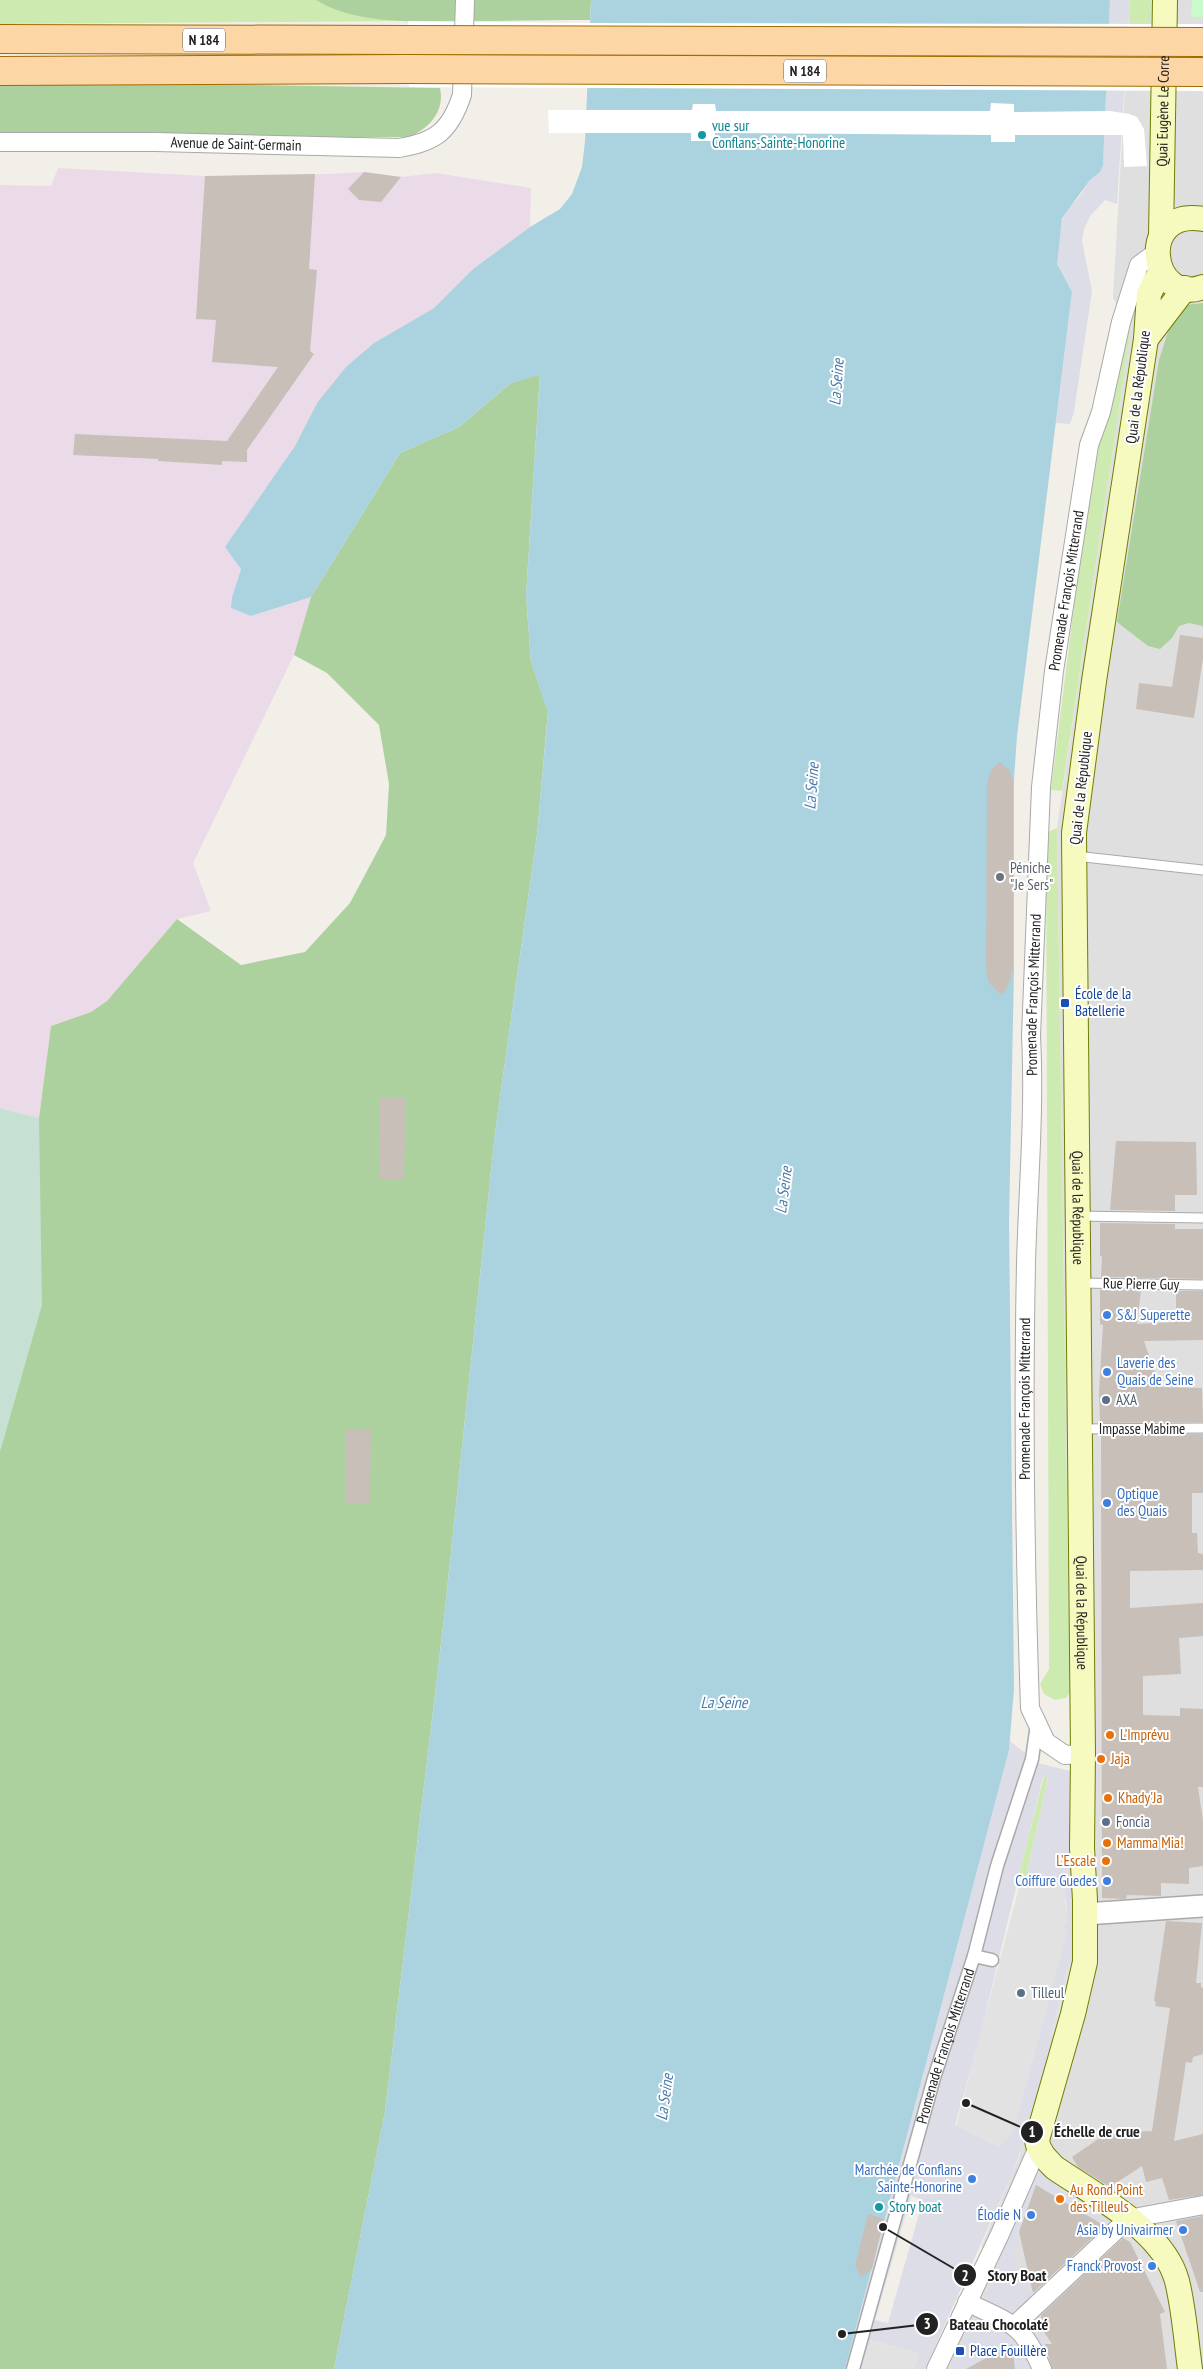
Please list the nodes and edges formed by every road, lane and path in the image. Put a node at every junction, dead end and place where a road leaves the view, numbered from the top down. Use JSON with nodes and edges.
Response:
{"nodes":[{"id":1,"x":465,"y":0,"type":"edge"},
{"id":2,"x":1165,"y":0,"type":"edge"},
{"id":3,"x":0,"y":40,"type":"edge"},
{"id":4,"x":1203,"y":42,"type":"edge"},
{"id":5,"x":0,"y":71,"type":"edge"},
{"id":6,"x":1203,"y":72,"type":"edge"},
{"id":7,"x":0,"y":142,"type":"edge"},
{"id":8,"x":1164,"y":168,"type":"junction"},
{"id":9,"x":1193,"y":219,"type":"edge"},
{"id":10,"x":1160,"y":253,"type":"junction"},
{"id":11,"x":1194,"y":287,"type":"edge"},
{"id":12,"x":1146,"y":339,"type":"junction"},
{"id":13,"x":1074,"y":856,"type":"junction"},
{"id":14,"x":1203,"y":870,"type":"edge"},
{"id":15,"x":1078,"y":1216,"type":"junction"},
{"id":16,"x":1203,"y":1218,"type":"edge"},
{"id":17,"x":1079,"y":1283,"type":"junction"},
{"id":18,"x":1203,"y":1285,"type":"edge"},
{"id":19,"x":1203,"y":1428,"type":"edge"},
{"id":20,"x":1080,"y":1429,"type":"junction"},
{"id":21,"x":1036,"y":1724,"type":"junction"},
{"id":22,"x":1083,"y":1754,"type":"junction"},
{"id":23,"x":1203,"y":1906,"type":"edge"},
{"id":24,"x":1085,"y":1914,"type":"junction"},
{"id":25,"x":974,"y":1956,"type":"junction"},
{"id":26,"x":992,"y":1960,"type":"dead end"},
{"id":27,"x":1038,"y":2147,"type":"junction"},
{"id":28,"x":1203,"y":2204,"type":"edge"},
{"id":29,"x":1128,"y":2219,"type":"junction"},
{"id":30,"x":967,"y":2302,"type":"junction"},
{"id":31,"x":1015,"y":2326,"type":"junction"},
{"id":32,"x":853,"y":2369,"type":"edge"},
{"id":33,"x":936,"y":2369,"type":"edge"},
{"id":34,"x":1042,"y":2369,"type":"edge"},
{"id":35,"x":1190,"y":2369,"type":"edge"}],
"edges":[{"from":1,"to":7,"type":"street","name":"Avenue de Saint-Germain"},
{"from":2,"to":8,"type":"main road","name":"Quai Eugène Le Corre"},
{"from":3,"to":4,"type":"main road","number":"N 184","bridge":true},
{"from":5,"to":6,"type":"main road","number":"N 184","bridge":true},
{"from":8,"to":9,"type":"main road","name":"Quai Eugène Le Corre"},
{"from":8,"to":10,"type":"main road"},
{"from":9,"to":10,"type":"main road"},
{"from":10,"to":11,"type":"main road"},
{"from":10,"to":12,"type":"main road","name":"Quai de la République"},
{"from":10,"to":21,"type":"street","name":"Promenade François Mitterrand"},
{"from":11,"to":12,"type":"main road"},
{"from":12,"to":13,"type":"main road","name":"Quai de la République"},
{"from":13,"to":14,"type":"lane"},
{"from":13,"to":15,"type":"main road","name":"Quai de la République"},
{"from":15,"to":16,"type":"lane"},
{"from":15,"to":17,"type":"main road","name":"Quai de la République"},
{"from":17,"to":18,"type":"lane","name":"Rue Pierre Guy"},
{"from":17,"to":20,"type":"main road","name":"Quai de la République"},
{"from":19,"to":20,"type":"lane","name":"Impasse Mabime"},
{"from":20,"to":22,"type":"main road","name":"Quai de la République"},
{"from":21,"to":22,"type":"street","name":"Promenade François Mitterrand"},
{"from":21,"to":25,"type":"street","name":"Promenade François Mitterrand"},
{"from":22,"to":24,"type":"main road","name":"Quai de la République"},
{"from":23,"to":24,"type":"street"},
{"from":24,"to":27,"type":"main road","name":"Quai de la République"},
{"from":25,"to":26,"type":"street"},
{"from":25,"to":32,"type":"street","name":"Promenade François Mitterrand"},
{"from":27,"to":29,"type":"main road"},
{"from":27,"to":30,"type":"street"},
{"from":28,"to":29,"type":"street"},
{"from":29,"to":31,"type":"street"},
{"from":29,"to":35,"type":"main road"},
{"from":30,"to":31,"type":"street"},
{"from":30,"to":33,"type":"street"},
{"from":31,"to":34,"type":"street"}]}
